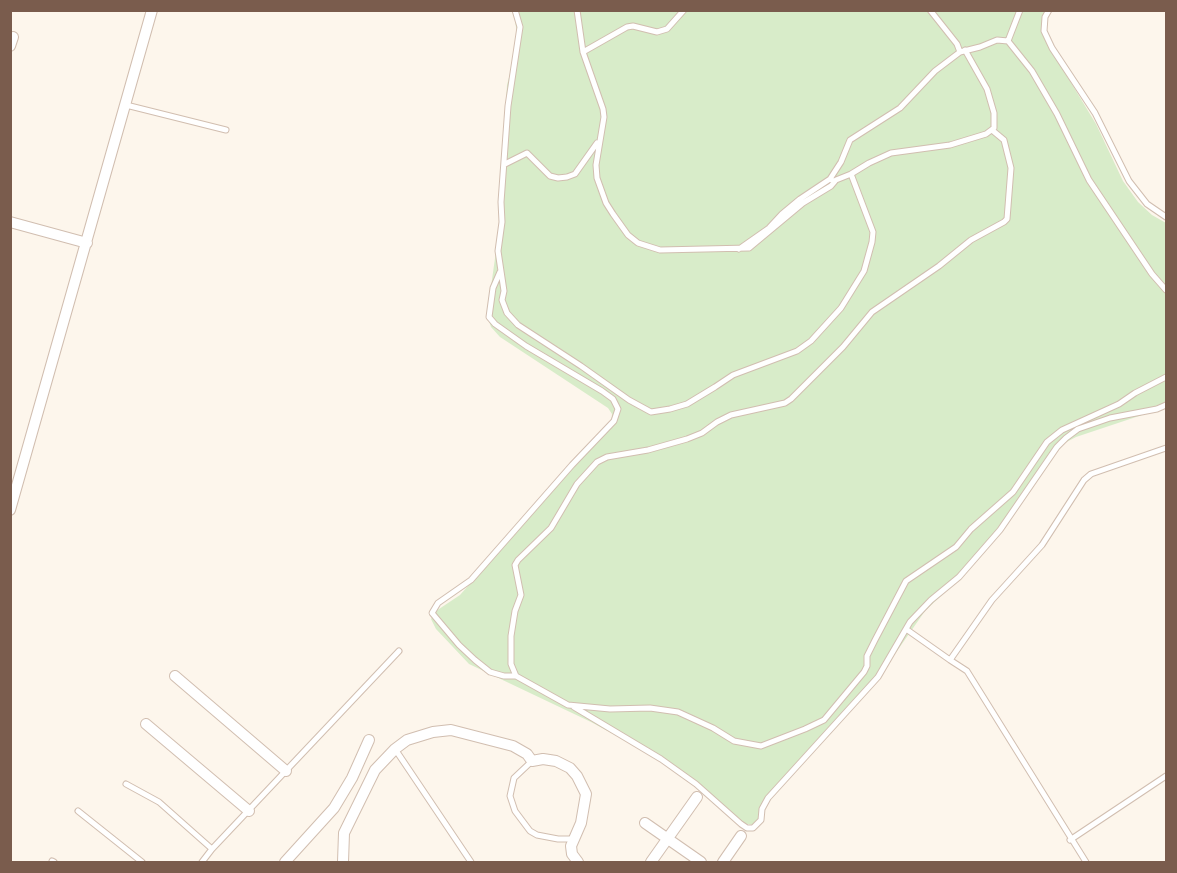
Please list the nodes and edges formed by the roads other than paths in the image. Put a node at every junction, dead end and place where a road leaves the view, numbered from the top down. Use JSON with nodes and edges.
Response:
{"nodes":[{"id":1,"x":152,"y":10,"type":"edge"},
{"id":2,"x":515,"y":10,"type":"edge"},
{"id":3,"x":577,"y":10,"type":"edge"},
{"id":4,"x":684,"y":10,"type":"edge"},
{"id":5,"x":930,"y":10,"type":"edge"},
{"id":6,"x":1020,"y":10,"type":"edge"},
{"id":7,"x":1049,"y":10,"type":"edge"},
{"id":8,"x":1008,"y":41,"type":"junction"},
{"id":9,"x":963,"y":51,"type":"junction"},
{"id":10,"x":583,"y":52,"type":"junction"},
{"id":11,"x":126,"y":105,"type":"junction"},
{"id":12,"x":226,"y":130,"type":"dead end"},
{"id":13,"x":992,"y":130,"type":"junction"},
{"id":14,"x":598,"y":142,"type":"junction"},
{"id":15,"x":505,"y":164,"type":"junction"},
{"id":16,"x":851,"y":174,"type":"junction"},
{"id":17,"x":833,"y":180,"type":"junction"},
{"id":18,"x":1167,"y":217,"type":"edge"},
{"id":19,"x":10,"y":222,"type":"edge"},
{"id":20,"x":87,"y":243,"type":"junction"},
{"id":21,"x":500,"y":270,"type":"junction"},
{"id":22,"x":1167,"y":291,"type":"edge"},
{"id":23,"x":1167,"y":377,"type":"edge"},
{"id":24,"x":1167,"y":405,"type":"edge"},
{"id":25,"x":1167,"y":448,"type":"edge"},
{"id":26,"x":10,"y":510,"type":"edge"},
{"id":27,"x":906,"y":629,"type":"junction"},
{"id":28,"x":399,"y":651,"type":"dead end"},
{"id":29,"x":950,"y":660,"type":"junction"},
{"id":30,"x":175,"y":676,"type":"dead end"},
{"id":31,"x":516,"y":676,"type":"junction"},
{"id":32,"x":569,"y":705,"type":"junction"},
{"id":33,"x":146,"y":724,"type":"dead end"},
{"id":34,"x":369,"y":740,"type":"dead end"},
{"id":35,"x":395,"y":749,"type":"junction"},
{"id":36,"x":532,"y":761,"type":"junction"},
{"id":37,"x":286,"y":771,"type":"junction"},
{"id":38,"x":1167,"y":776,"type":"edge"},
{"id":39,"x":126,"y":784,"type":"dead end"},
{"id":40,"x":697,"y":797,"type":"dead end"},
{"id":41,"x":78,"y":811,"type":"dead end"},
{"id":42,"x":249,"y":811,"type":"junction"},
{"id":43,"x":645,"y":823,"type":"dead end"},
{"id":44,"x":741,"y":836,"type":"dead end"},
{"id":45,"x":668,"y":838,"type":"junction"},
{"id":46,"x":573,"y":839,"type":"junction"},
{"id":47,"x":1070,"y":840,"type":"junction"},
{"id":48,"x":212,"y":849,"type":"junction"},
{"id":49,"x":142,"y":862,"type":"edge"},
{"id":50,"x":202,"y":862,"type":"edge"},
{"id":51,"x":285,"y":862,"type":"edge"},
{"id":52,"x":343,"y":862,"type":"edge"},
{"id":53,"x":471,"y":862,"type":"edge"},
{"id":54,"x":578,"y":862,"type":"edge"},
{"id":55,"x":651,"y":862,"type":"edge"},
{"id":56,"x":701,"y":862,"type":"edge"},
{"id":57,"x":723,"y":862,"type":"edge"},
{"id":58,"x":1086,"y":862,"type":"edge"}],
"edges":[{"from":1,"to":11,"type":"street"},
{"from":2,"to":15,"type":"lane"},
{"from":3,"to":10,"type":"lane"},
{"from":4,"to":10,"type":"lane"},
{"from":5,"to":9,"type":"lane"},
{"from":6,"to":8,"type":"lane"},
{"from":7,"to":18,"type":"lane"},
{"from":8,"to":9,"type":"lane"},
{"from":8,"to":22,"type":"lane"},
{"from":9,"to":13,"type":"lane"},
{"from":9,"to":17,"type":"lane"},
{"from":10,"to":14,"type":"lane"},
{"from":11,"to":12,"type":"lane"},
{"from":11,"to":20,"type":"street"},
{"from":13,"to":16,"type":"lane"},
{"from":13,"to":31,"type":"lane"},
{"from":14,"to":15,"type":"lane"},
{"from":14,"to":17,"type":"lane"},
{"from":15,"to":21,"type":"lane"},
{"from":16,"to":17,"type":"lane"},
{"from":16,"to":21,"type":"lane"},
{"from":19,"to":20,"type":"street"},
{"from":20,"to":26,"type":"street"},
{"from":21,"to":31,"type":"lane"},
{"from":23,"to":32,"type":"lane"},
{"from":24,"to":27,"type":"lane"},
{"from":25,"to":29,"type":"lane"},
{"from":27,"to":29,"type":"lane"},
{"from":27,"to":32,"type":"lane"},
{"from":28,"to":37,"type":"lane"},
{"from":29,"to":47,"type":"lane"},
{"from":30,"to":37,"type":"street"},
{"from":31,"to":32,"type":"lane"},
{"from":33,"to":42,"type":"street"},
{"from":34,"to":51,"type":"street"},
{"from":35,"to":36,"type":"street"},
{"from":35,"to":52,"type":"street"},
{"from":35,"to":53,"type":"lane"},
{"from":36,"to":46,"type":"street"},
{"from":36,"to":46,"type":"lane"},
{"from":37,"to":42,"type":"lane"},
{"from":38,"to":47,"type":"lane"},
{"from":39,"to":48,"type":"lane"},
{"from":40,"to":45,"type":"street"},
{"from":41,"to":49,"type":"lane"},
{"from":42,"to":48,"type":"lane"},
{"from":43,"to":45,"type":"street"},
{"from":44,"to":57,"type":"street"},
{"from":45,"to":55,"type":"street"},
{"from":45,"to":56,"type":"street"},
{"from":46,"to":54,"type":"street"},
{"from":47,"to":58,"type":"lane"},
{"from":48,"to":50,"type":"lane"}]}
